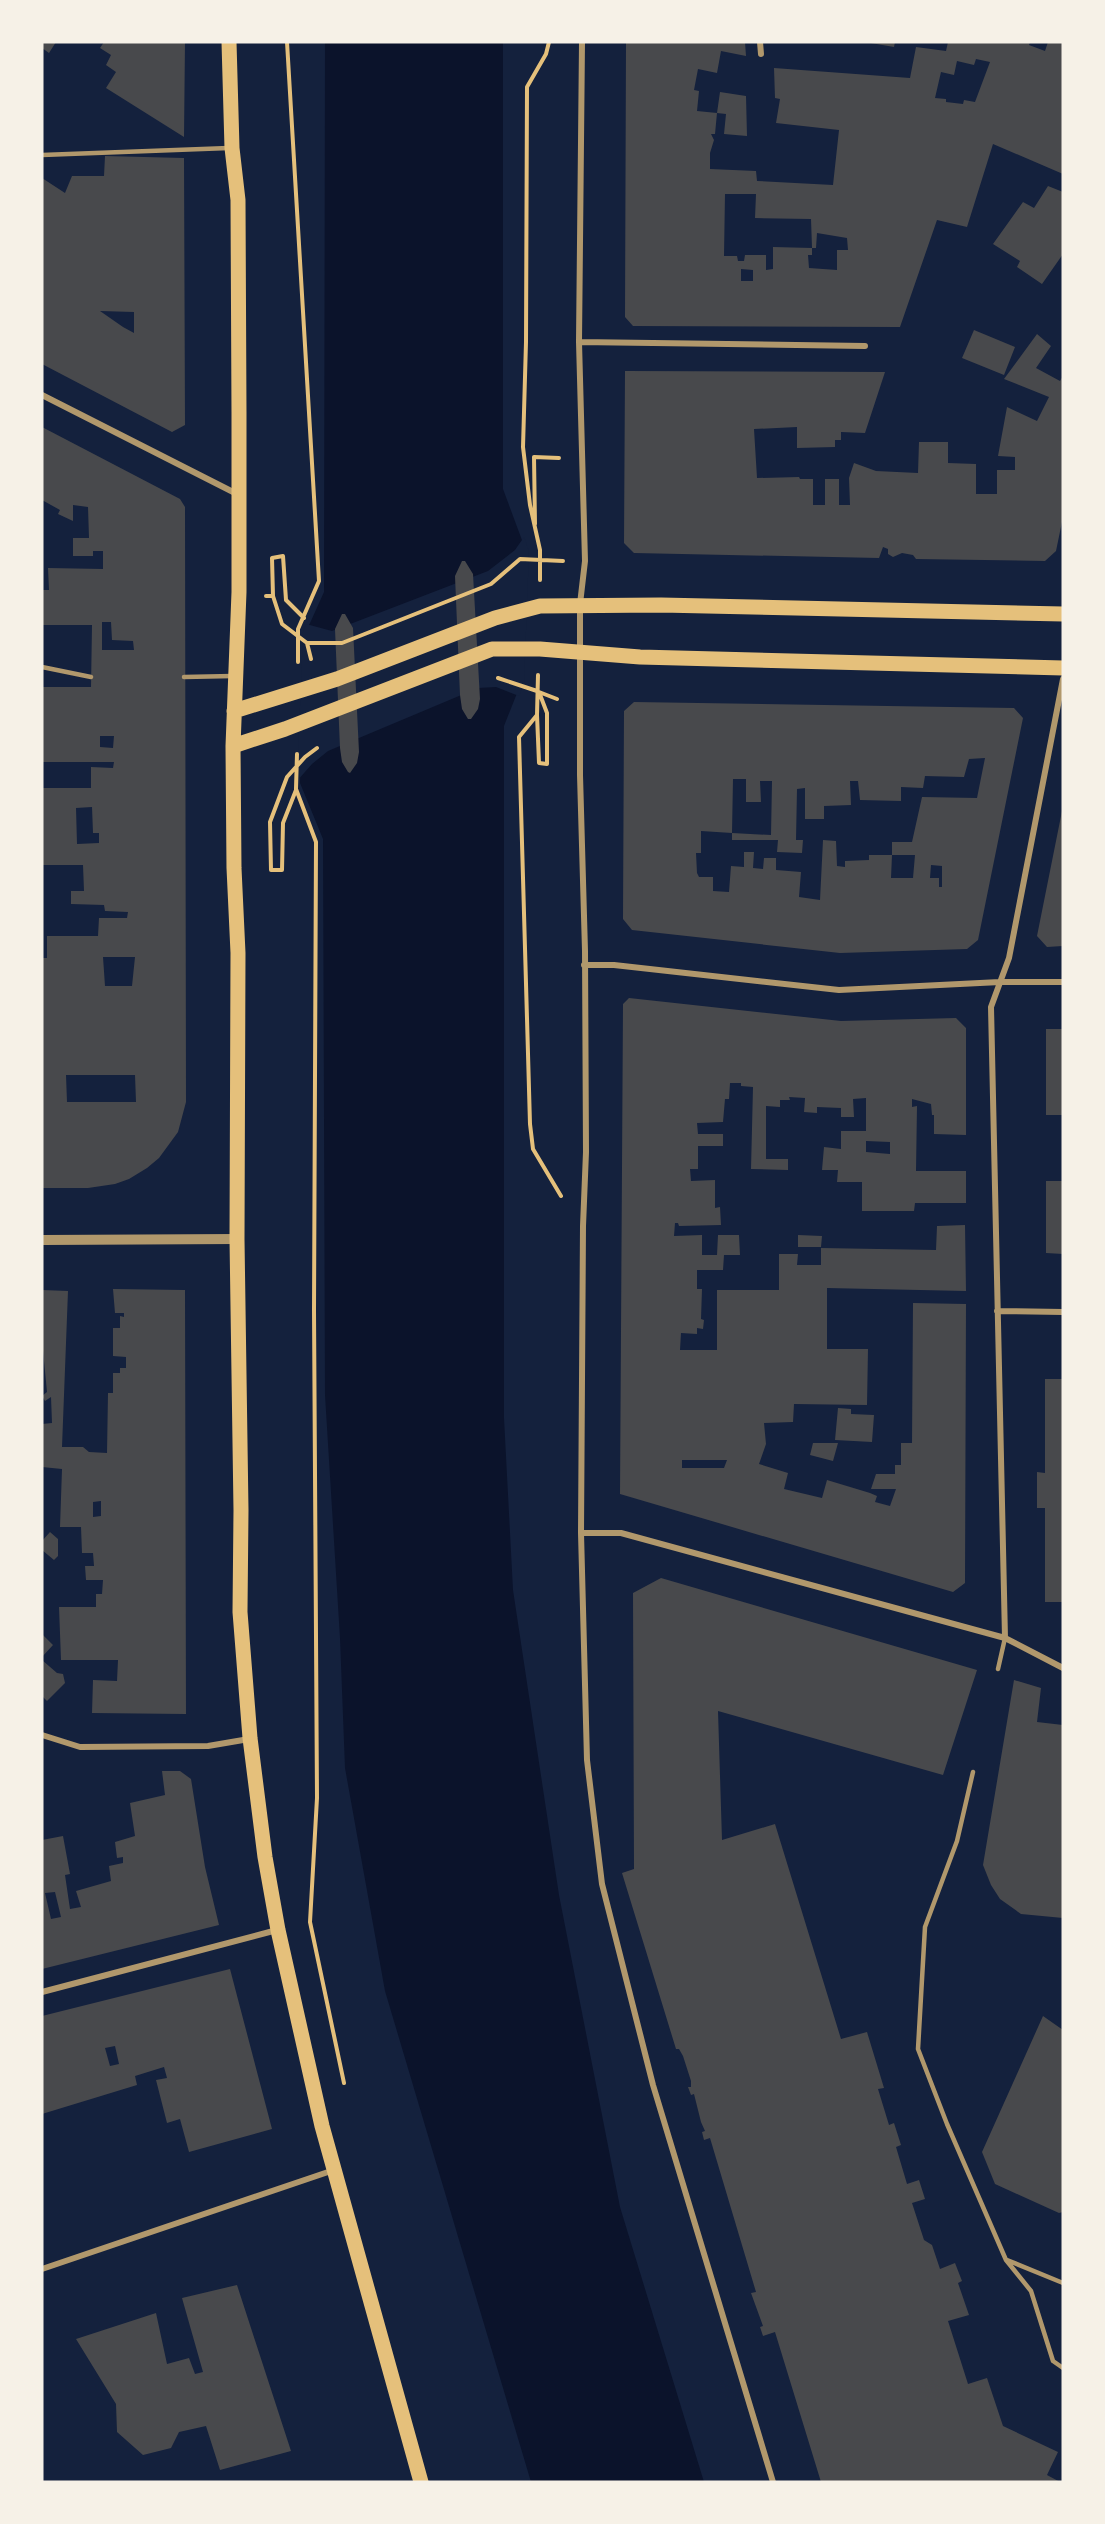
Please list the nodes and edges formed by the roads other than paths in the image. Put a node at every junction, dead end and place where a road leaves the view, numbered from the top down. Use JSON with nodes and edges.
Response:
{"nodes":[{"id":1,"x":229,"y":42,"type":"edge"},
{"id":2,"x":582,"y":42,"type":"edge"},
{"id":3,"x":760,"y":42,"type":"edge"},
{"id":4,"x":761,"y":54,"type":"dead end"},
{"id":5,"x":232,"y":148,"type":"junction"},
{"id":6,"x":42,"y":155,"type":"edge"},
{"id":7,"x":579,"y":342,"type":"junction"},
{"id":8,"x":865,"y":346,"type":"dead end"},
{"id":9,"x":42,"y":395,"type":"edge"},
{"id":10,"x":239,"y":496,"type":"junction"},
{"id":11,"x":580,"y":604,"type":"junction"},
{"id":12,"x":1063,"y":614,"type":"edge"},
{"id":13,"x":581,"y":652,"type":"junction"},
{"id":14,"x":42,"y":667,"type":"edge"},
{"id":15,"x":1063,"y":668,"type":"edge"},
{"id":16,"x":236,"y":676,"type":"junction"},
{"id":17,"x":91,"y":677,"type":"dead end"},
{"id":18,"x":184,"y":677,"type":"dead end"},
{"id":19,"x":1063,"y":679,"type":"edge"},
{"id":20,"x":234,"y":711,"type":"junction"},
{"id":21,"x":233,"y":746,"type":"junction"},
{"id":22,"x":585,"y":965,"type":"junction"},
{"id":23,"x":1000,"y":982,"type":"junction"},
{"id":24,"x":1063,"y":982,"type":"edge"},
{"id":25,"x":237,"y":1239,"type":"junction"},
{"id":26,"x":42,"y":1240,"type":"edge"},
{"id":27,"x":997,"y":1311,"type":"junction"},
{"id":28,"x":1063,"y":1312,"type":"edge"},
{"id":29,"x":581,"y":1533,"type":"junction"},
{"id":30,"x":1005,"y":1638,"type":"junction"},
{"id":31,"x":1063,"y":1668,"type":"edge"},
{"id":32,"x":998,"y":1669,"type":"dead end"},
{"id":33,"x":42,"y":1735,"type":"edge"},
{"id":34,"x":250,"y":1738,"type":"junction"},
{"id":35,"x":973,"y":1772,"type":"dead end"},
{"id":36,"x":278,"y":1930,"type":"junction"},
{"id":37,"x":42,"y":1992,"type":"edge"},
{"id":38,"x":334,"y":2170,"type":"junction"},
{"id":39,"x":1006,"y":2260,"type":"junction"},
{"id":40,"x":42,"y":2269,"type":"edge"},
{"id":41,"x":1063,"y":2283,"type":"edge"},
{"id":42,"x":1063,"y":2368,"type":"edge"},
{"id":43,"x":421,"y":2482,"type":"edge"},
{"id":44,"x":773,"y":2482,"type":"edge"}],
"edges":[{"from":1,"to":5,"type":"main road"},
{"from":2,"to":7,"type":"street"},
{"from":3,"to":4,"type":"street"},
{"from":5,"to":6,"type":"lane"},
{"from":5,"to":10,"type":"main road"},
{"from":7,"to":8,"type":"street"},
{"from":7,"to":11,"type":"street"},
{"from":9,"to":10,"type":"street"},
{"from":10,"to":16,"type":"main road"},
{"from":11,"to":12,"type":"main road"},
{"from":11,"to":13,"type":"street"},
{"from":11,"to":20,"type":"main road"},
{"from":13,"to":15,"type":"main road"},
{"from":13,"to":21,"type":"main road"},
{"from":13,"to":22,"type":"street"},
{"from":14,"to":17,"type":"lane"},
{"from":16,"to":18,"type":"lane"},
{"from":16,"to":20,"type":"main road"},
{"from":19,"to":23,"type":"street"},
{"from":20,"to":21,"type":"main road"},
{"from":21,"to":25,"type":"main road"},
{"from":22,"to":23,"type":"street"},
{"from":22,"to":29,"type":"street"},
{"from":23,"to":24,"type":"street"},
{"from":23,"to":27,"type":"street"},
{"from":25,"to":26,"type":"street"},
{"from":25,"to":34,"type":"main road"},
{"from":27,"to":28,"type":"street"},
{"from":27,"to":30,"type":"street"},
{"from":29,"to":30,"type":"street"},
{"from":29,"to":44,"type":"street"},
{"from":30,"to":31,"type":"street"},
{"from":30,"to":32,"type":"lane"},
{"from":33,"to":34,"type":"street"},
{"from":34,"to":36,"type":"main road"},
{"from":35,"to":39,"type":"lane"},
{"from":36,"to":37,"type":"street"},
{"from":36,"to":38,"type":"main road"},
{"from":38,"to":40,"type":"street"},
{"from":38,"to":43,"type":"main road"},
{"from":39,"to":41,"type":"lane"},
{"from":39,"to":42,"type":"lane"}]}
